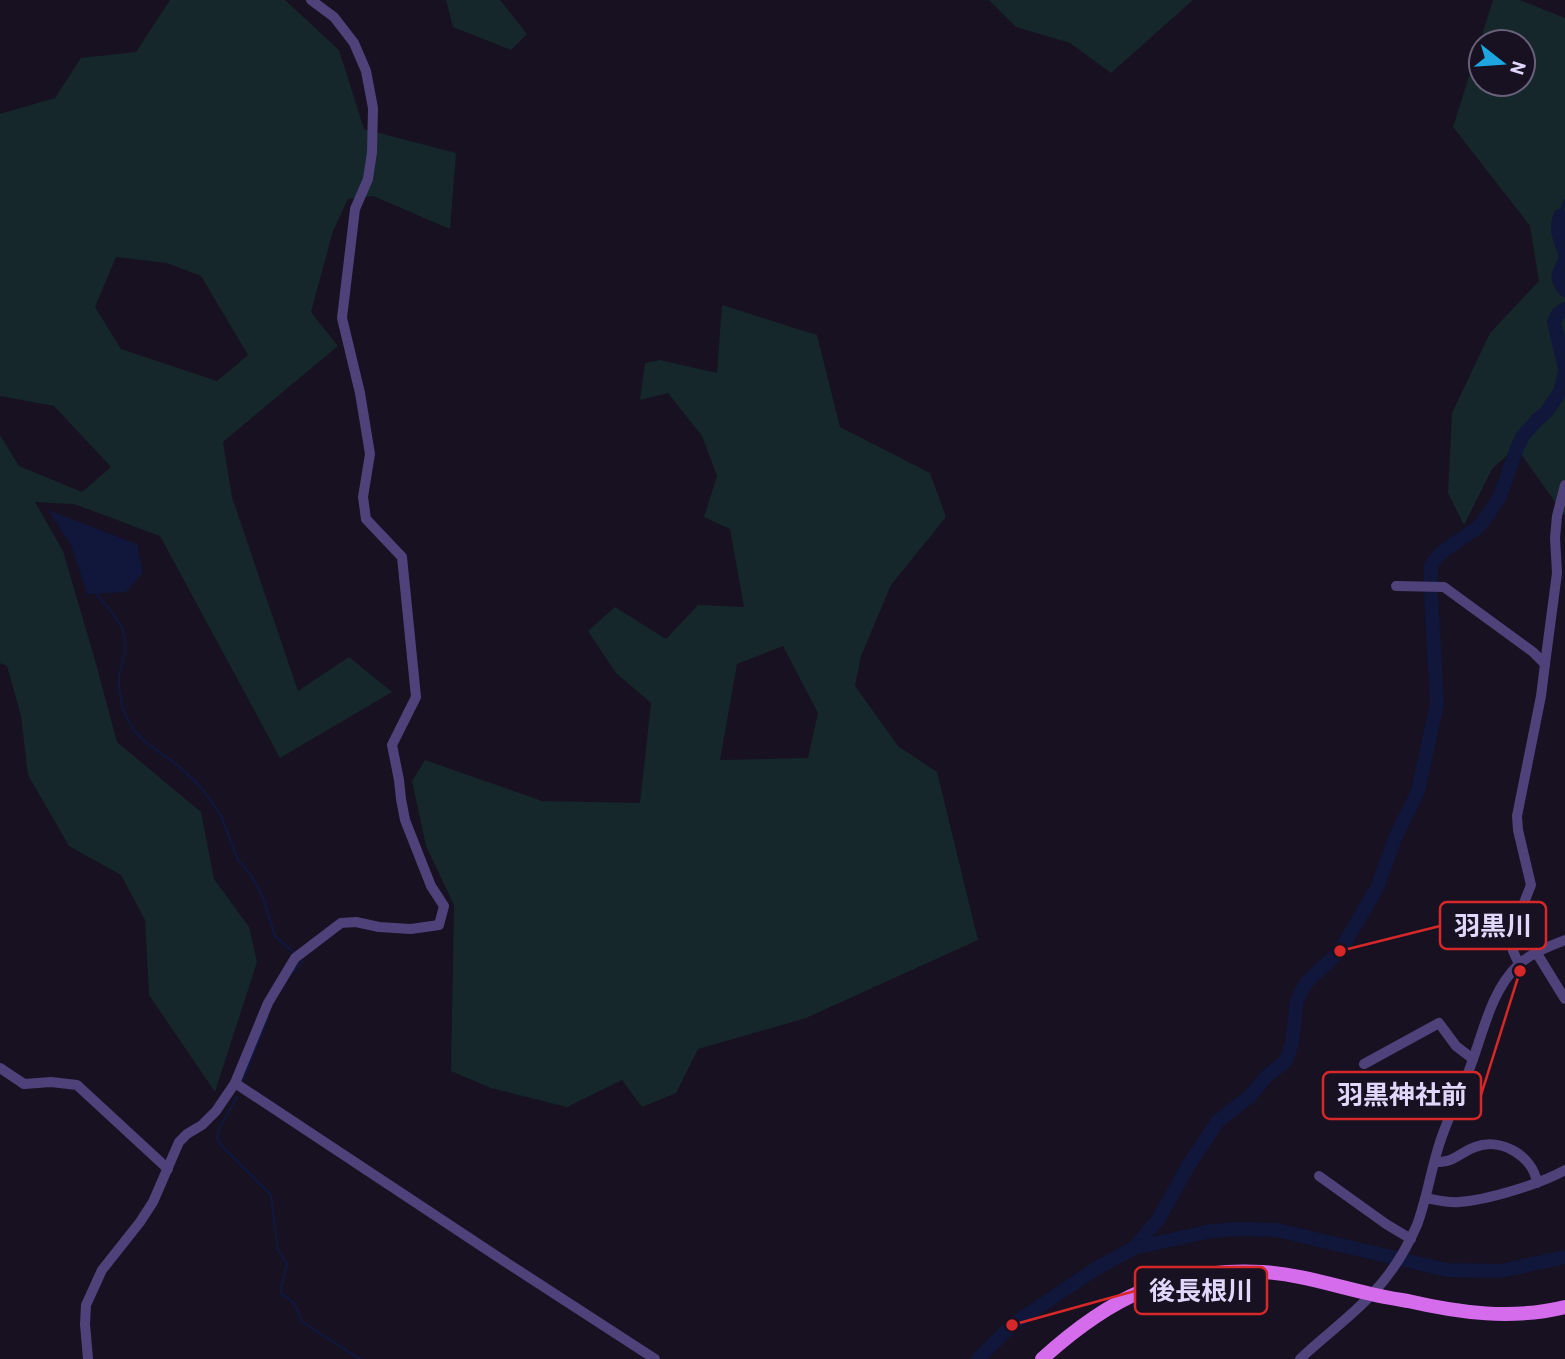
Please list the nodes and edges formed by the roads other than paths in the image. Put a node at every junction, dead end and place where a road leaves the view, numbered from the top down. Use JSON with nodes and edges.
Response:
{"nodes":[{"id":1,"x":311,"y":0,"type":"edge"},
{"id":2,"x":1565,"y":485,"type":"edge"},
{"id":3,"x":1396,"y":586,"type":"dead end"},
{"id":4,"x":1545,"y":664,"type":"junction"},
{"id":5,"x":1565,"y":940,"type":"edge"},
{"id":6,"x":1535,"y":952,"type":"junction"},
{"id":7,"x":1519,"y":964,"type":"junction"},
{"id":8,"x":1565,"y":998,"type":"edge"},
{"id":9,"x":1474,"y":1059,"type":"junction"},
{"id":10,"x":1364,"y":1064,"type":"dead end"},
{"id":11,"x":0,"y":1068,"type":"edge"},
{"id":12,"x":235,"y":1083,"type":"junction"},
{"id":13,"x":1435,"y":1162,"type":"junction"},
{"id":14,"x":168,"y":1169,"type":"junction"},
{"id":15,"x":1565,"y":1170,"type":"edge"},
{"id":16,"x":1319,"y":1176,"type":"dead end"},
{"id":17,"x":1537,"y":1183,"type":"junction"},
{"id":18,"x":1426,"y":1198,"type":"junction"},
{"id":19,"x":1409,"y":1243,"type":"junction"},
{"id":20,"x":1372,"y":1295,"type":"junction"},
{"id":21,"x":1565,"y":1307,"type":"edge"},
{"id":22,"x":88,"y":1359,"type":"edge"},
{"id":23,"x":655,"y":1359,"type":"edge"},
{"id":24,"x":1042,"y":1359,"type":"edge"},
{"id":25,"x":1300,"y":1359,"type":"edge"}],
"edges":[{"from":1,"to":12,"type":"street"},
{"from":2,"to":4,"type":"street"},
{"from":3,"to":4,"type":"street"},
{"from":4,"to":7,"type":"street"},
{"from":5,"to":6,"type":"street"},
{"from":6,"to":7,"type":"street"},
{"from":6,"to":8,"type":"street"},
{"from":7,"to":9,"type":"street"},
{"from":9,"to":10,"type":"street"},
{"from":9,"to":13,"type":"street"},
{"from":11,"to":14,"type":"street"},
{"from":12,"to":14,"type":"street"},
{"from":12,"to":23,"type":"street"},
{"from":13,"to":17,"type":"street"},
{"from":13,"to":18,"type":"street"},
{"from":14,"to":22,"type":"street"},
{"from":15,"to":17,"type":"street"},
{"from":16,"to":19,"type":"street"},
{"from":17,"to":18,"type":"street"},
{"from":18,"to":19,"type":"street"},
{"from":19,"to":20,"type":"street"},
{"from":20,"to":21,"type":"main road"},
{"from":20,"to":24,"type":"main road"},
{"from":20,"to":25,"type":"street"}]}
